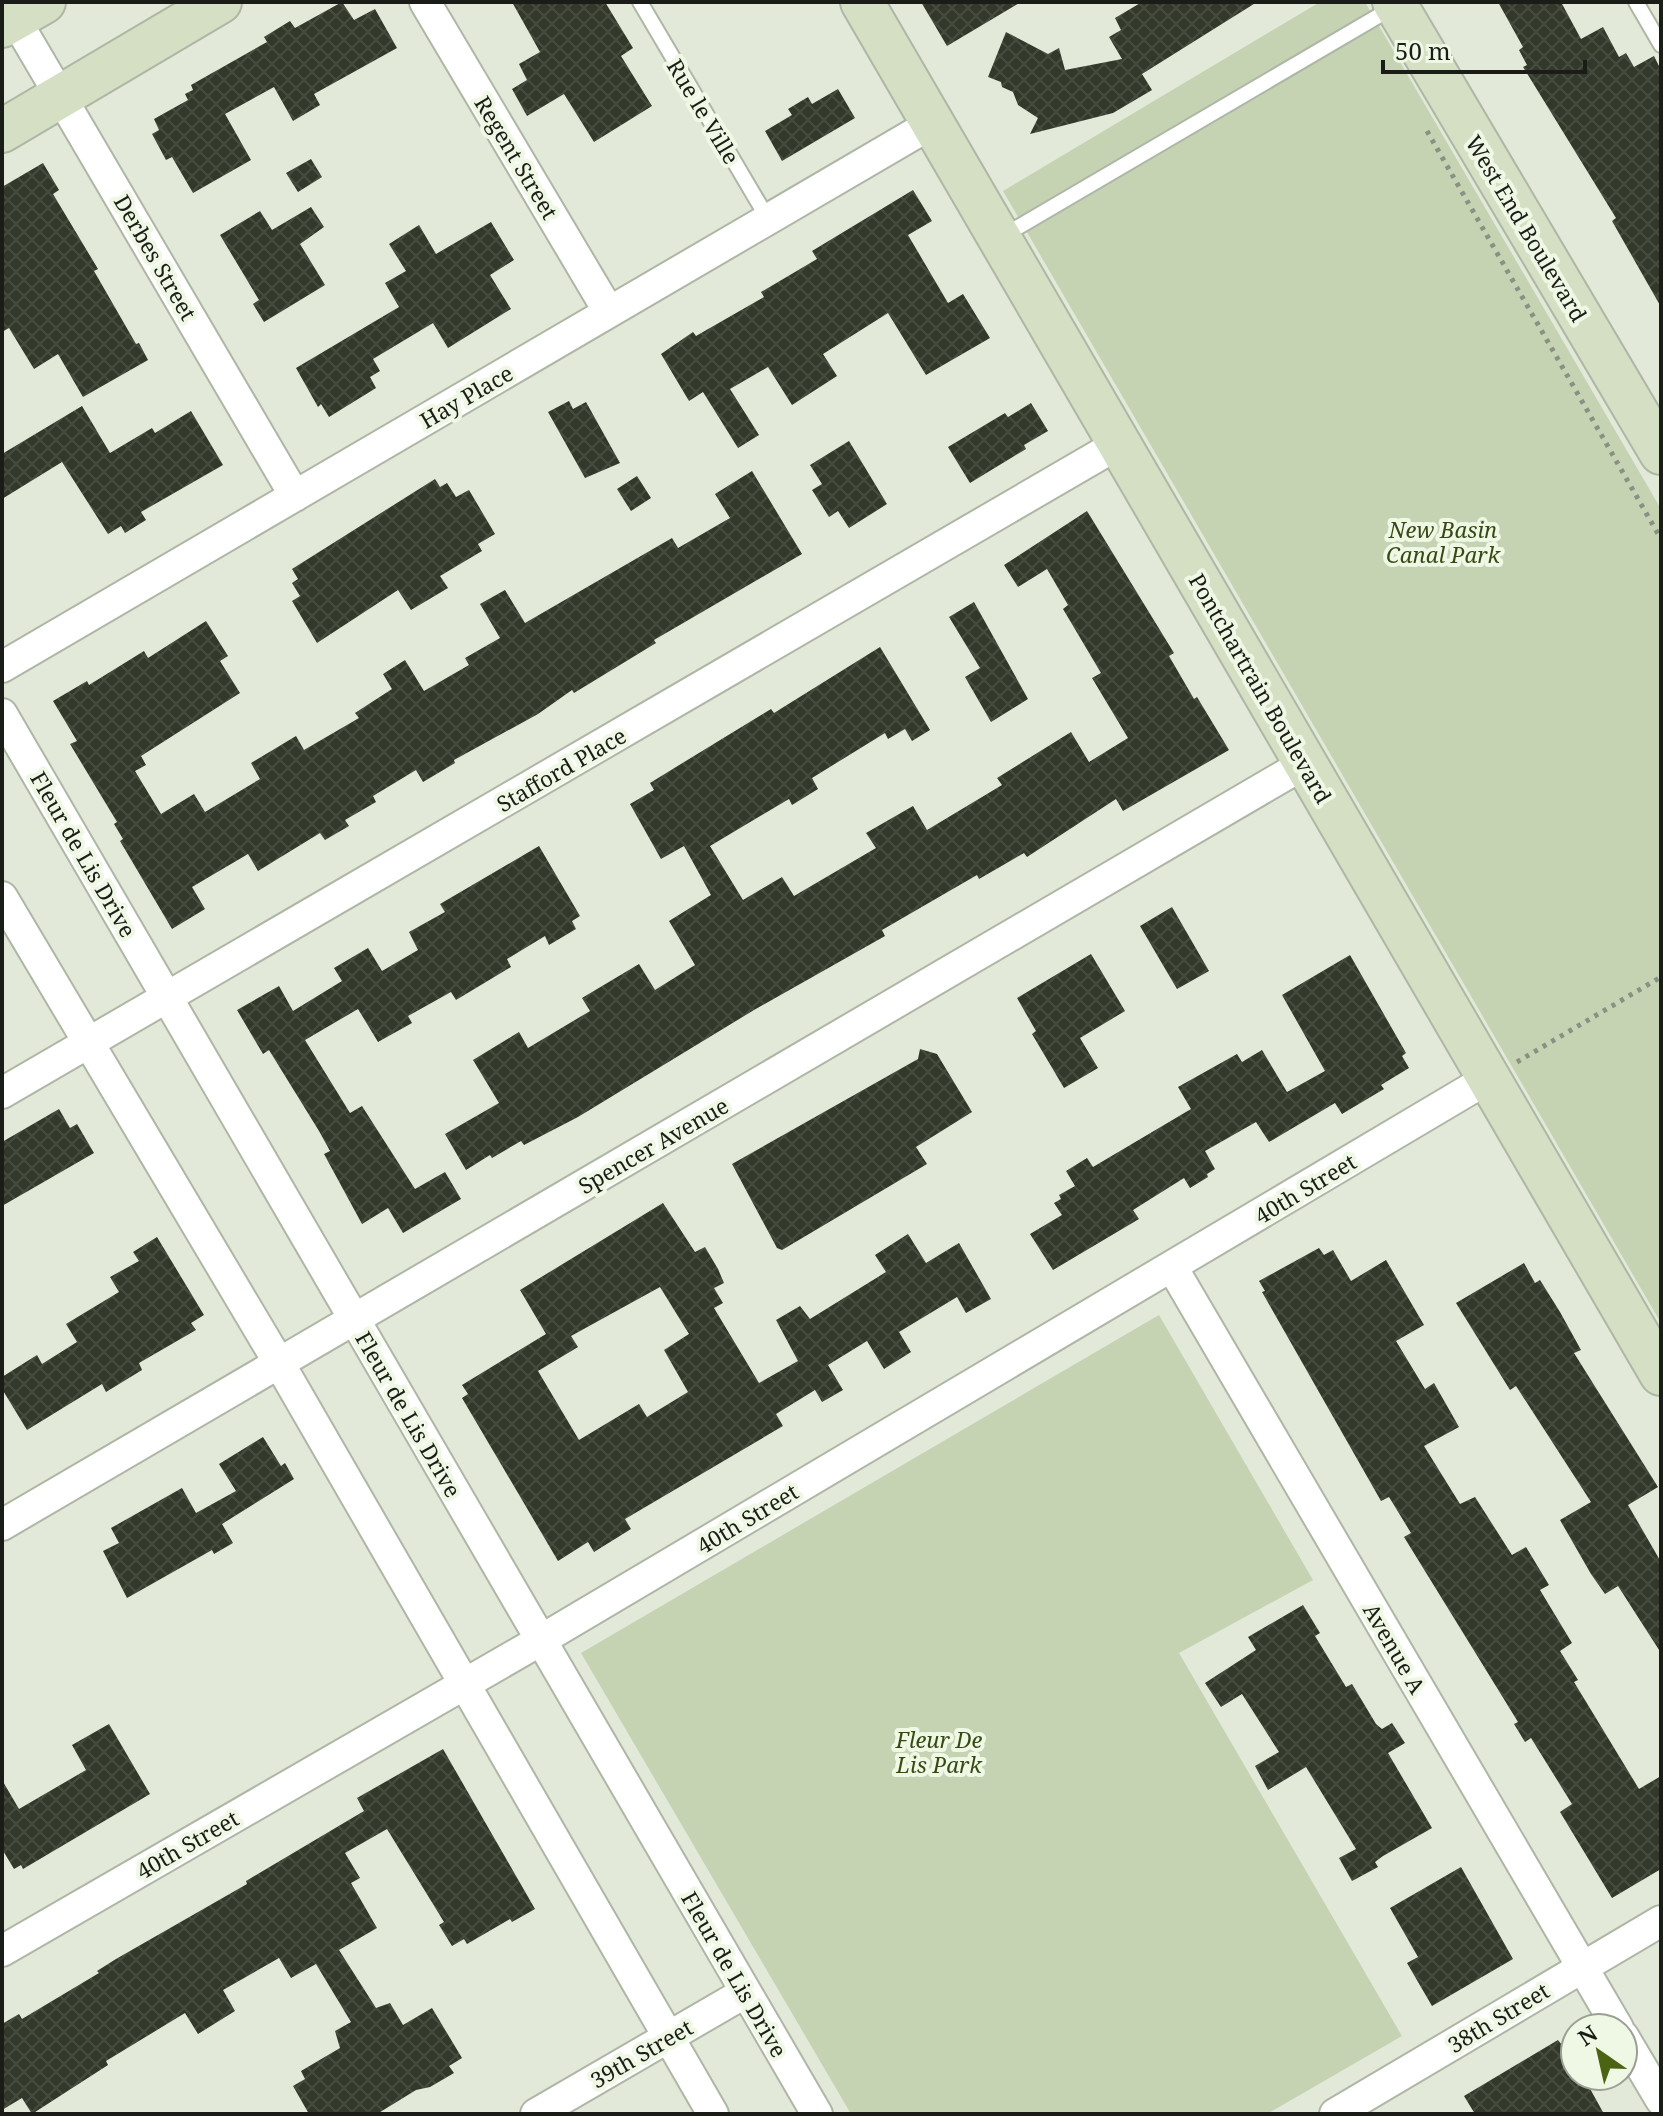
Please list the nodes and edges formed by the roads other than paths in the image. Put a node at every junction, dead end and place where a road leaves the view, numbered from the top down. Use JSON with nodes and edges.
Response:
{"nodes":[{"id":1,"x":220,"y":2,"type":"edge"},
{"id":2,"x":425,"y":2,"type":"edge"},
{"id":3,"x":640,"y":2,"type":"edge"},
{"id":4,"x":862,"y":2,"type":"edge"},
{"id":5,"x":1636,"y":2,"type":"edge"},
{"id":6,"x":1395,"y":4,"type":"edge"},
{"id":7,"x":21,"y":16,"type":"edge"},
{"id":8,"x":1661,"y":45,"type":"edge"},
{"id":9,"x":62,"y":96,"type":"junction"},
{"id":10,"x":931,"y":124,"type":"junction"},
{"id":11,"x":2,"y":131,"type":"edge"},
{"id":12,"x":768,"y":219,"type":"junction"},
{"id":13,"x":1001,"y":238,"type":"junction"},
{"id":14,"x":609,"y":312,"type":"junction"},
{"id":15,"x":1656,"y":435,"type":"edge"},
{"id":16,"x":1120,"y":443,"type":"junction"},
{"id":17,"x":295,"y":496,"type":"junction"},
{"id":18,"x":2,"y":667,"type":"edge"},
{"id":19,"x":2,"y":714,"type":"edge"},
{"id":20,"x":1304,"y":764,"type":"junction"},
{"id":21,"x":2,"y":897,"type":"edge"},
{"id":22,"x":167,"y":997,"type":"junction"},
{"id":23,"x":87,"y":1044,"type":"junction"},
{"id":24,"x":1489,"y":1078,"type":"junction"},
{"id":25,"x":2,"y":1093,"type":"edge"},
{"id":26,"x":1172,"y":1267,"type":"junction"},
{"id":27,"x":354,"y":1319,"type":"junction"},
{"id":28,"x":279,"y":1363,"type":"junction"},
{"id":29,"x":1661,"y":1374,"type":"edge"},
{"id":30,"x":2,"y":1525,"type":"edge"},
{"id":31,"x":541,"y":1640,"type":"junction"},
{"id":32,"x":462,"y":1683,"type":"junction"},
{"id":33,"x":1661,"y":1921,"type":"edge"},
{"id":34,"x":2,"y":1951,"type":"edge"},
{"id":35,"x":1582,"y":1967,"type":"junction"},
{"id":36,"x":746,"y":1992,"type":"junction"},
{"id":37,"x":1609,"y":2012,"type":"edge"},
{"id":38,"x":668,"y":2037,"type":"junction"},
{"id":39,"x":1639,"y":2063,"type":"edge"},
{"id":40,"x":1661,"y":2100,"type":"edge"},
{"id":41,"x":536,"y":2114,"type":"edge"},
{"id":42,"x":713,"y":2114,"type":"edge"},
{"id":43,"x":817,"y":2114,"type":"edge"},
{"id":44,"x":1335,"y":2114,"type":"edge"}],
"edges":[{"from":1,"to":9,"type":"main road"},
{"from":2,"to":14,"type":"street","name":"Regent Street"},
{"from":3,"to":12,"type":"lane","name":"Rue le Ville"},
{"from":4,"to":10,"type":"main road","name":"Pontchartrain Boulevard"},
{"from":5,"to":8,"type":"lane"},
{"from":6,"to":13,"type":"lane"},
{"from":6,"to":15,"type":"main road","name":"West End Boulevard"},
{"from":7,"to":9,"type":"street","name":"Derbes Street"},
{"from":9,"to":11,"type":"main road"},
{"from":9,"to":17,"type":"street","name":"Derbes Street"},
{"from":10,"to":12,"type":"street","name":"Hay Place"},
{"from":10,"to":13,"type":"main road","name":"Pontchartrain Boulevard"},
{"from":12,"to":14,"type":"street","name":"Hay Place"},
{"from":13,"to":16,"type":"main road","name":"Pontchartrain Boulevard"},
{"from":14,"to":17,"type":"street","name":"Hay Place"},
{"from":16,"to":20,"type":"main road","name":"Pontchartrain Boulevard"},
{"from":16,"to":22,"type":"street","name":"Stafford Place"},
{"from":17,"to":18,"type":"street","name":"Hay Place"},
{"from":19,"to":22,"type":"street","name":"Fleur de Lis Drive"},
{"from":20,"to":24,"type":"main road","name":"Pontchartrain Boulevard"},
{"from":20,"to":27,"type":"street","name":"Spencer Avenue"},
{"from":21,"to":23,"type":"street"},
{"from":22,"to":23,"type":"street","name":"Stafford Place"},
{"from":22,"to":27,"type":"street","name":"Fleur de Lis Drive"},
{"from":23,"to":25,"type":"street","name":"Stafford Place"},
{"from":23,"to":28,"type":"street"},
{"from":24,"to":26,"type":"street","name":"40th Street"},
{"from":24,"to":29,"type":"main road","name":"Pontchartrain Boulevard"},
{"from":26,"to":31,"type":"street","name":"40th Street"},
{"from":26,"to":35,"type":"street","name":"Avenue A"},
{"from":27,"to":28,"type":"street","name":"Spencer Avenue"},
{"from":27,"to":31,"type":"street","name":"Fleur de Lis Drive"},
{"from":28,"to":30,"type":"street","name":"Spencer Avenue"},
{"from":28,"to":32,"type":"street"},
{"from":31,"to":32,"type":"street","name":"40th Street"},
{"from":31,"to":36,"type":"street","name":"Fleur de Lis Drive"},
{"from":32,"to":34,"type":"street","name":"40th Street"},
{"from":32,"to":38,"type":"street"},
{"from":33,"to":35,"type":"street","name":"38th Street"},
{"from":35,"to":37,"type":"street","name":"Avenue A"},
{"from":35,"to":44,"type":"street","name":"38th Street"},
{"from":36,"to":38,"type":"street","name":"39th Street"},
{"from":36,"to":43,"type":"street","name":"Fleur de Lis Drive"},
{"from":38,"to":41,"type":"street","name":"39th Street"},
{"from":38,"to":42,"type":"street"},
{"from":39,"to":40,"type":"street"}]}
